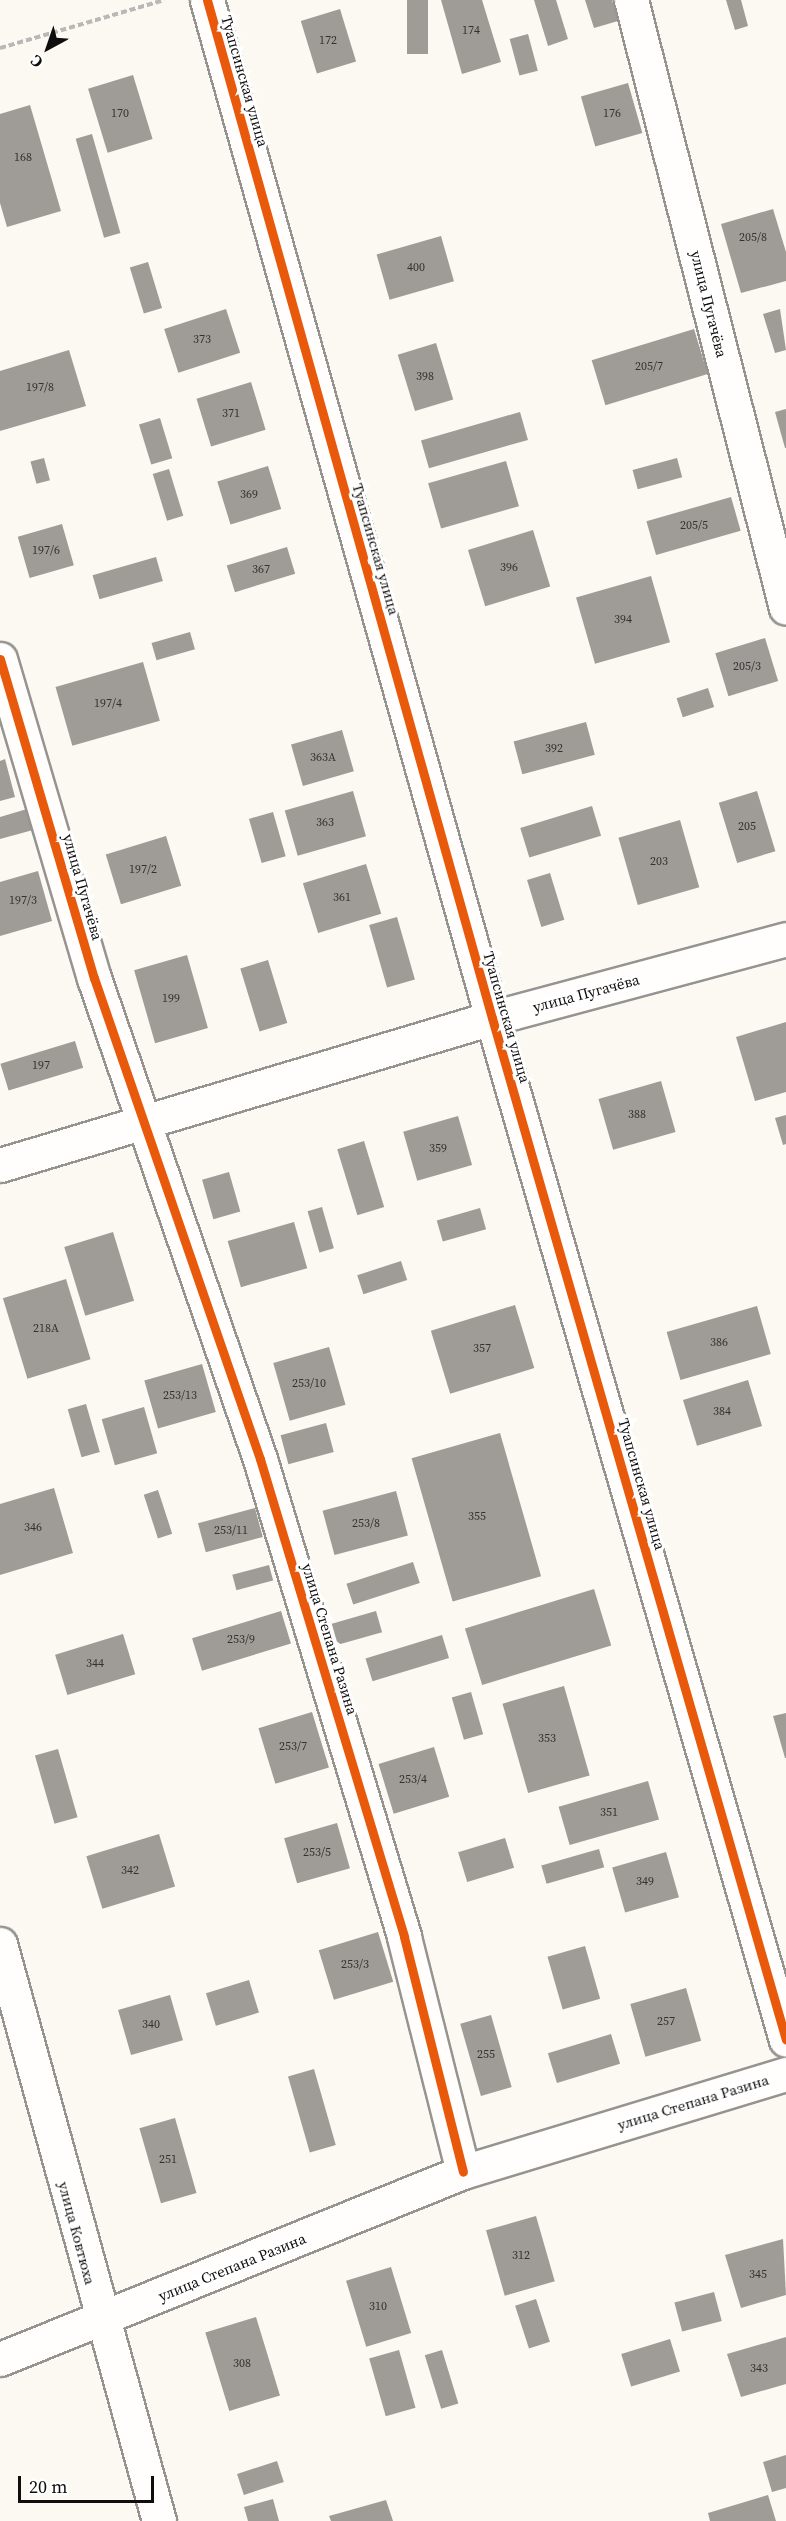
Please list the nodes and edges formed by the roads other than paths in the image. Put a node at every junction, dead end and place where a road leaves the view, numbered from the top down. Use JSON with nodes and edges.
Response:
{"nodes":[{"id":1,"x":207,"y":0,"type":"edge"},
{"id":2,"x":631,"y":0,"type":"edge"},
{"id":3,"x":786,"y":608,"type":"edge"},
{"id":4,"x":0,"y":659,"type":"edge"},
{"id":5,"x":786,"y":939,"type":"edge"},
{"id":6,"x":492,"y":1018,"type":"junction"},
{"id":7,"x":146,"y":1121,"type":"junction"},
{"id":8,"x":0,"y":1165,"type":"edge"},
{"id":9,"x":0,"y":1944,"type":"edge"},
{"id":10,"x":786,"y":2040,"type":"edge"},
{"id":11,"x":786,"y":2074,"type":"edge"},
{"id":12,"x":462,"y":2172,"type":"junction"},
{"id":13,"x":101,"y":2321,"type":"junction"},
{"id":14,"x":0,"y":2359,"type":"edge"},
{"id":15,"x":159,"y":2521,"type":"edge"}],
"edges":[{"from":1,"to":6,"type":"street","name":"Туапсинская улица"},
{"from":2,"to":3,"type":"street","name":"улица Пугачёва"},
{"from":4,"to":7,"type":"street","name":"улица Пугачёва"},
{"from":5,"to":6,"type":"street","name":"улица Пугачёва"},
{"from":6,"to":7,"type":"street","name":"улица Пугачёва"},
{"from":6,"to":10,"type":"street","name":"Туапсинская улица"},
{"from":7,"to":8,"type":"street","name":"улица Пугачёва"},
{"from":7,"to":12,"type":"street","name":"улица Степана Разина"},
{"from":9,"to":13,"type":"street","name":"улица Ковтюха"},
{"from":11,"to":12,"type":"street","name":"улица Степана Разина"},
{"from":12,"to":13,"type":"street","name":"улица Степана Разина"},
{"from":13,"to":14,"type":"street","name":"улица Степана Разина"},
{"from":13,"to":15,"type":"street","name":"улица Ковтюха"}]}
